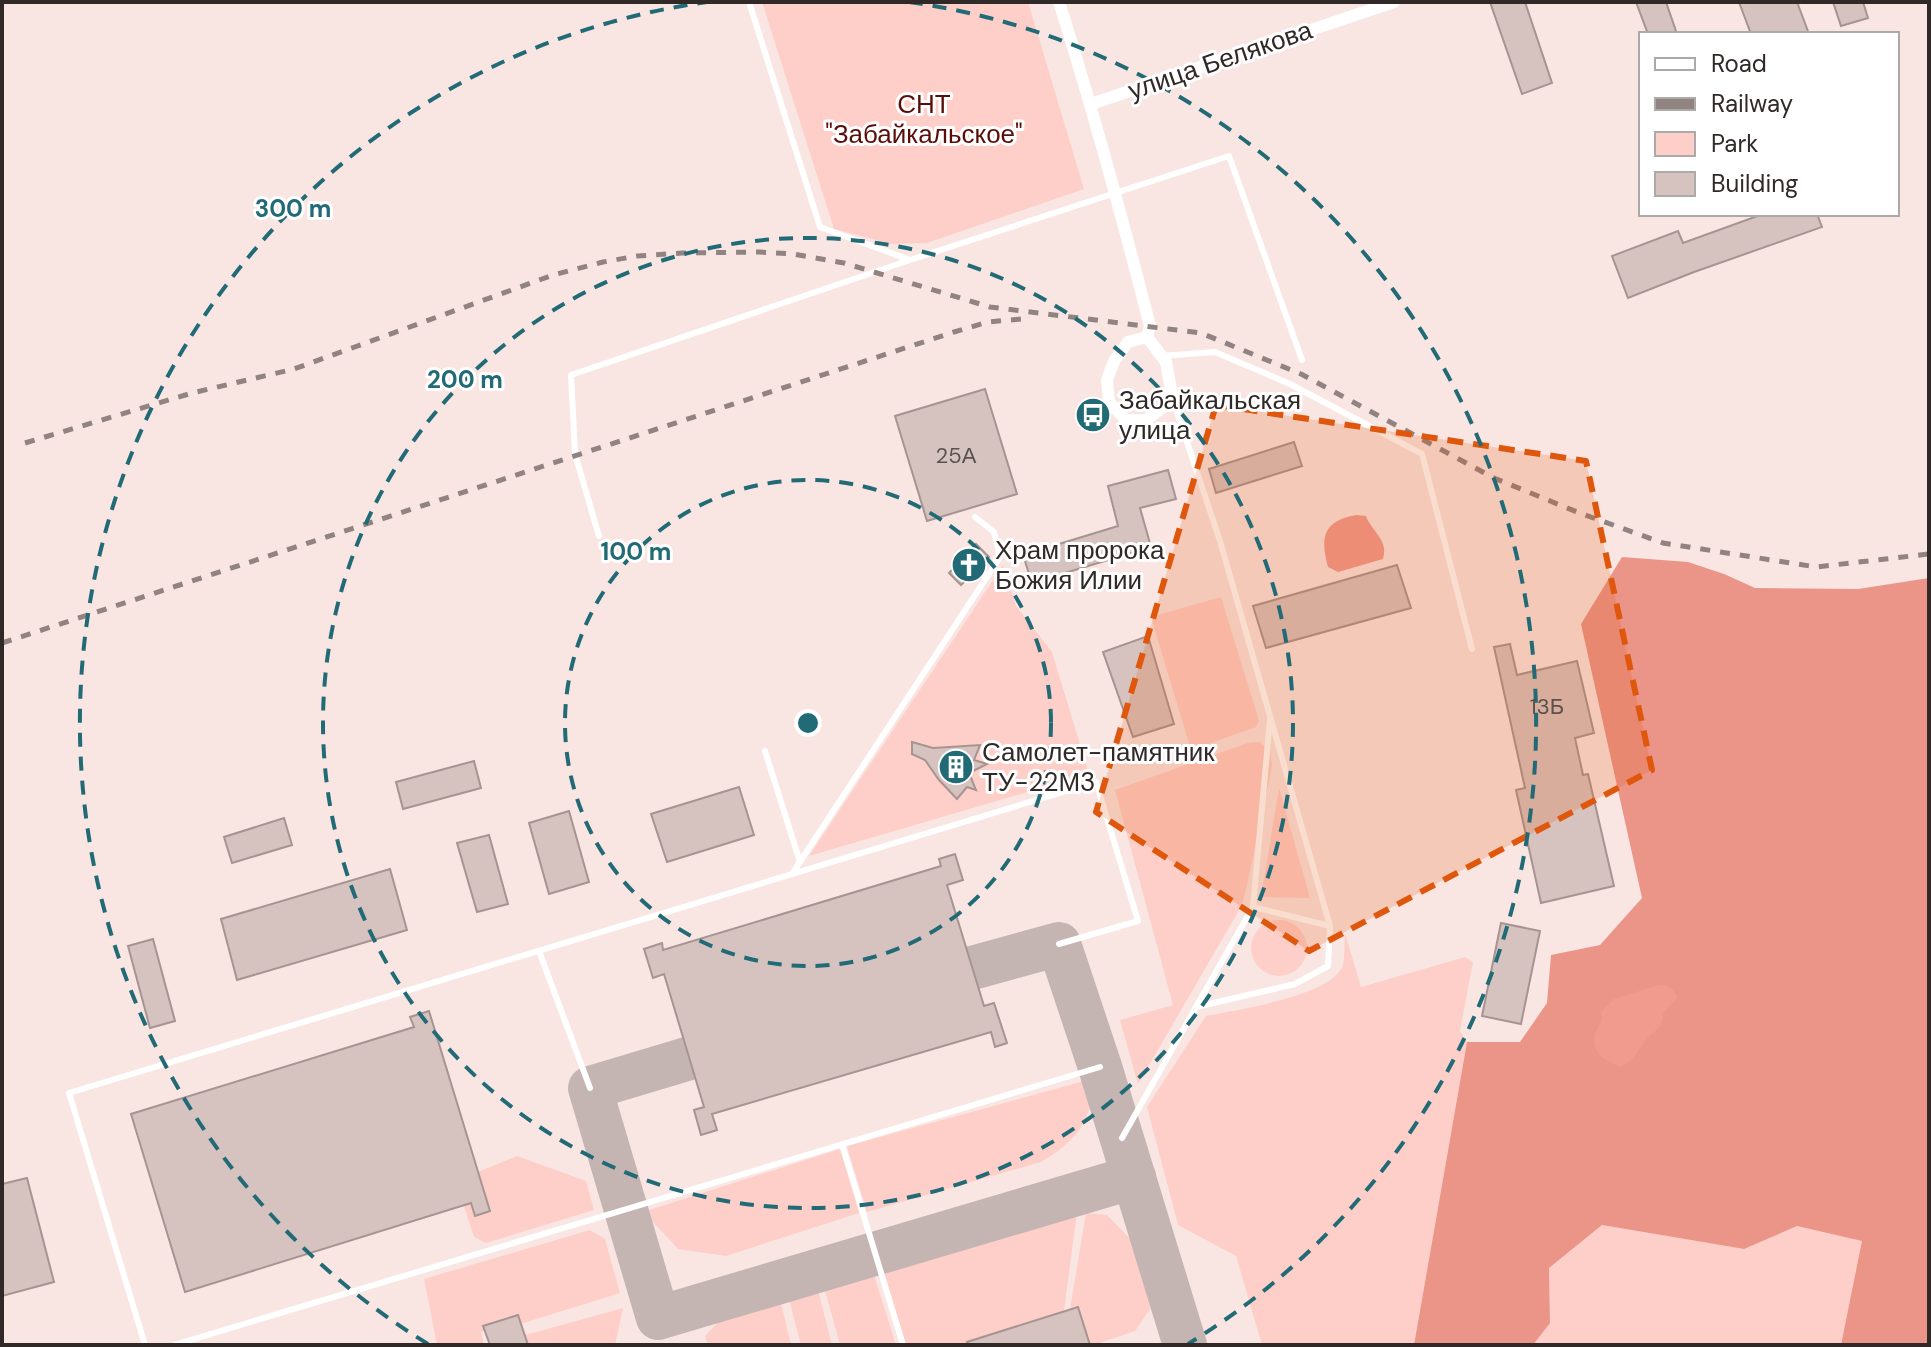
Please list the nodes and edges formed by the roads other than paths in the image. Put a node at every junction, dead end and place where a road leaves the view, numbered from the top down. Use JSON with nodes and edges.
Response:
{"nodes":[{"id":1,"x":749,"y":2,"type":"edge"},
{"id":2,"x":1059,"y":2,"type":"edge"},
{"id":3,"x":1394,"y":2,"type":"edge"},
{"id":4,"x":1091,"y":104,"type":"junction"},
{"id":5,"x":1115,"y":193,"type":"junction"},
{"id":6,"x":910,"y":260,"type":"junction"},
{"id":7,"x":1147,"y":337,"type":"junction"},
{"id":8,"x":1161,"y":356,"type":"junction"},
{"id":9,"x":1302,"y":360,"type":"dead end"},
{"id":10,"x":1173,"y":400,"type":"junction"},
{"id":11,"x":975,"y":517,"type":"dead end"},
{"id":12,"x":599,"y":536,"type":"dead end"},
{"id":13,"x":1472,"y":649,"type":"dead end"},
{"id":14,"x":1270,"y":713,"type":"junction"},
{"id":15,"x":765,"y":751,"type":"dead end"},
{"id":16,"x":800,"y":862,"type":"junction"},
{"id":17,"x":792,"y":874,"type":"junction"},
{"id":18,"x":1253,"y":907,"type":"junction"},
{"id":19,"x":1330,"y":926,"type":"junction"},
{"id":20,"x":1059,"y":944,"type":"dead end"},
{"id":21,"x":539,"y":951,"type":"junction"},
{"id":22,"x":1196,"y":1007,"type":"junction"},
{"id":23,"x":1100,"y":1067,"type":"dead end"},
{"id":24,"x":590,"y":1088,"type":"dead end"},
{"id":25,"x":1122,"y":1138,"type":"dead end"},
{"id":26,"x":842,"y":1144,"type":"junction"},
{"id":27,"x":145,"y":1345,"type":"edge"},
{"id":28,"x":174,"y":1345,"type":"edge"},
{"id":29,"x":903,"y":1345,"type":"edge"}],
"edges":[{"from":1,"to":6,"type":"lane"},
{"from":2,"to":4,"type":"street"},
{"from":3,"to":4,"type":"street","name":"улица Белякова"},
{"from":4,"to":5,"type":"street"},
{"from":5,"to":6,"type":"lane"},
{"from":5,"to":7,"type":"street"},
{"from":5,"to":9,"type":"lane"},
{"from":6,"to":12,"type":"lane"},
{"from":7,"to":8,"type":"street"},
{"from":7,"to":10,"type":"street"},
{"from":8,"to":10,"type":"street"},
{"from":8,"to":13,"type":"lane"},
{"from":10,"to":14,"type":"lane"},
{"from":11,"to":16,"type":"lane"},
{"from":14,"to":18,"type":"lane"},
{"from":14,"to":19,"type":"lane"},
{"from":15,"to":16,"type":"lane"},
{"from":16,"to":17,"type":"lane"},
{"from":17,"to":20,"type":"lane"},
{"from":17,"to":21,"type":"lane"},
{"from":18,"to":19,"type":"lane"},
{"from":18,"to":22,"type":"lane"},
{"from":19,"to":22,"type":"lane"},
{"from":21,"to":24,"type":"lane"},
{"from":21,"to":27,"type":"lane"},
{"from":22,"to":25,"type":"lane"},
{"from":23,"to":26,"type":"lane"},
{"from":26,"to":28,"type":"lane"},
{"from":26,"to":29,"type":"lane"}]}
